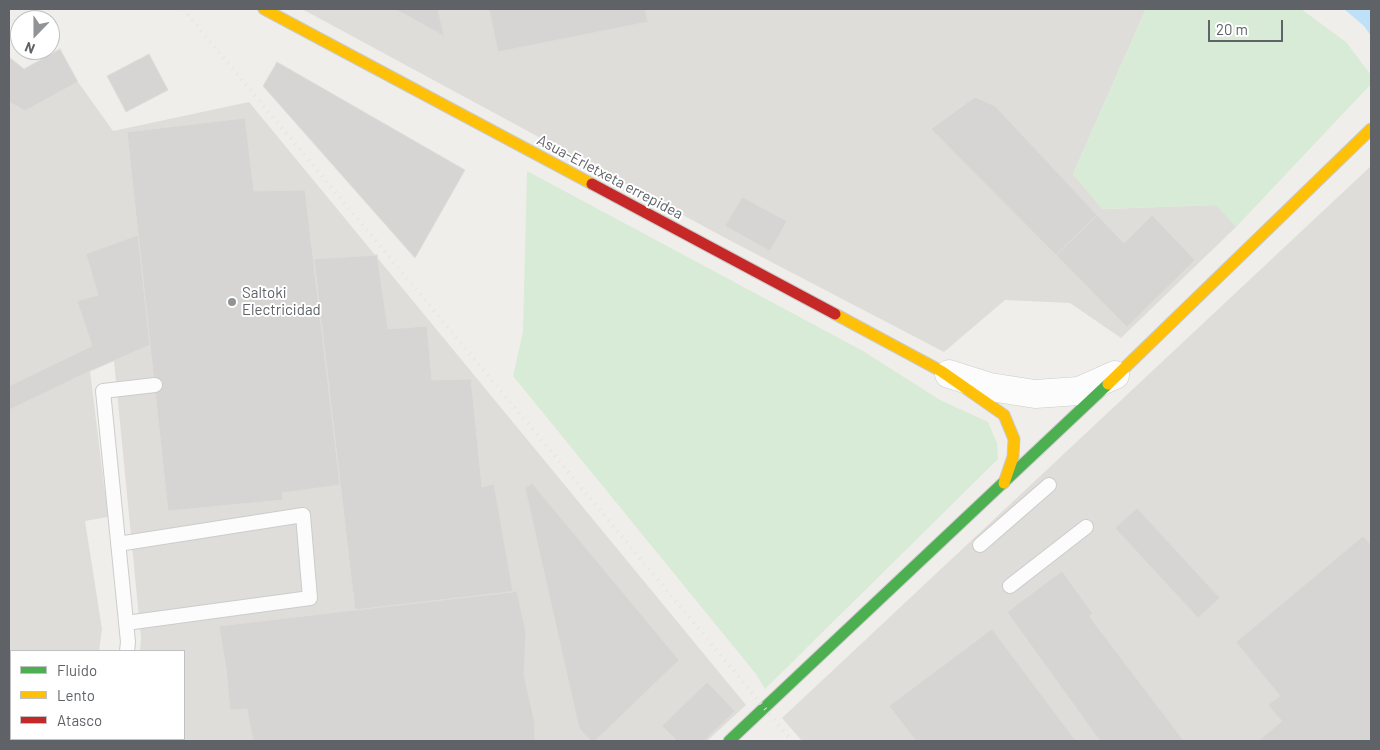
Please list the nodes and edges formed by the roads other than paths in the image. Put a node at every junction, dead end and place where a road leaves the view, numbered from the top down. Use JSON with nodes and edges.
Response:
{"nodes":[{"id":1,"x":264,"y":9,"type":"edge"},
{"id":2,"x":1371,"y":129,"type":"edge"},
{"id":3,"x":941,"y":371,"type":"junction"},
{"id":4,"x":1121,"y":372,"type":"junction"},
{"id":5,"x":155,"y":385,"type":"dead end"},
{"id":6,"x":1004,"y":483,"type":"junction"},
{"id":7,"x":1049,"y":486,"type":"dead end"},
{"id":8,"x":1086,"y":527,"type":"dead end"},
{"id":9,"x":118,"y":544,"type":"junction"},
{"id":10,"x":980,"y":546,"type":"dead end"},
{"id":11,"x":1010,"y":586,"type":"dead end"},
{"id":12,"x":126,"y":623,"type":"junction"},
{"id":13,"x":126,"y":650,"type":"edge"},
{"id":14,"x":729,"y":741,"type":"edge"}],
"edges":[{"from":1,"to":3,"type":"street","name":"Asua-Erletxeta errepidea"},
{"from":2,"to":4,"type":"street"},
{"from":3,"to":4,"type":"street"},
{"from":3,"to":6,"type":"street","name":"Asua-Erletxeta errepidea"},
{"from":4,"to":6,"type":"street"},
{"from":5,"to":9,"type":"lane"},
{"from":6,"to":14,"type":"street"},
{"from":7,"to":10,"type":"lane"},
{"from":8,"to":11,"type":"lane"},
{"from":9,"to":12,"type":"lane"},
{"from":9,"to":12,"type":"lane"},
{"from":12,"to":13,"type":"lane"}]}
